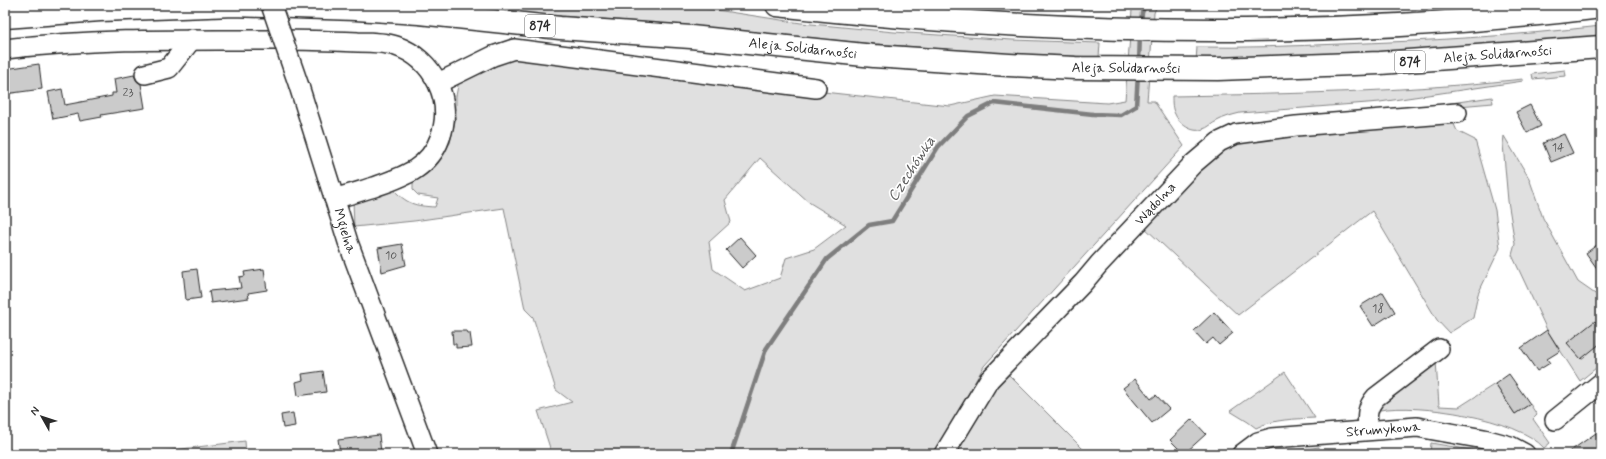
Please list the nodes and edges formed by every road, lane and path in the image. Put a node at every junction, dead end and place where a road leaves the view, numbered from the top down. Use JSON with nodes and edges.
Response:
{"nodes":[{"id":1,"x":271,"y":5,"type":"edge"},
{"id":2,"x":777,"y":5,"type":"edge"},
{"id":3,"x":1601,"y":7,"type":"edge"},
{"id":4,"x":5,"y":17,"type":"edge"},
{"id":5,"x":192,"y":39,"type":"junction"},
{"id":6,"x":1601,"y":47,"type":"edge"},
{"id":7,"x":5,"y":49,"type":"edge"},
{"id":8,"x":145,"y":74,"type":"dead end"},
{"id":9,"x":438,"y":83,"type":"junction"},
{"id":10,"x":816,"y":88,"type":"dead end"},
{"id":11,"x":1457,"y":113,"type":"dead end"},
{"id":12,"x":334,"y":198,"type":"junction"},
{"id":13,"x":1439,"y":349,"type":"dead end"},
{"id":14,"x":1601,"y":383,"type":"edge"},
{"id":15,"x":1555,"y":420,"type":"dead end"},
{"id":16,"x":1368,"y":430,"type":"junction"},
{"id":17,"x":427,"y":454,"type":"edge"},
{"id":18,"x":944,"y":454,"type":"edge"},
{"id":19,"x":1242,"y":454,"type":"edge"},
{"id":20,"x":1525,"y":454,"type":"edge"}],
"edges":[{"from":1,"to":12,"type":"street","name":"Mgielna","bridge":true},
{"from":2,"to":3,"type":"main road"},
{"from":4,"to":6,"type":"main road","name":"Aleja Solidarności","number":"874"},
{"from":5,"to":7,"type":"street"},
{"from":5,"to":8,"type":"street"},
{"from":5,"to":9,"type":"street"},
{"from":9,"to":10,"type":"street"},
{"from":9,"to":12,"type":"street"},
{"from":11,"to":18,"type":"street","name":"Wądolna"},
{"from":12,"to":17,"type":"street","name":"Mgielna"},
{"from":13,"to":16,"type":"street"},
{"from":14,"to":15,"type":"street"},
{"from":16,"to":19,"type":"street","name":"Strumykowa"},
{"from":16,"to":20,"type":"street","name":"Strumykowa"}]}
